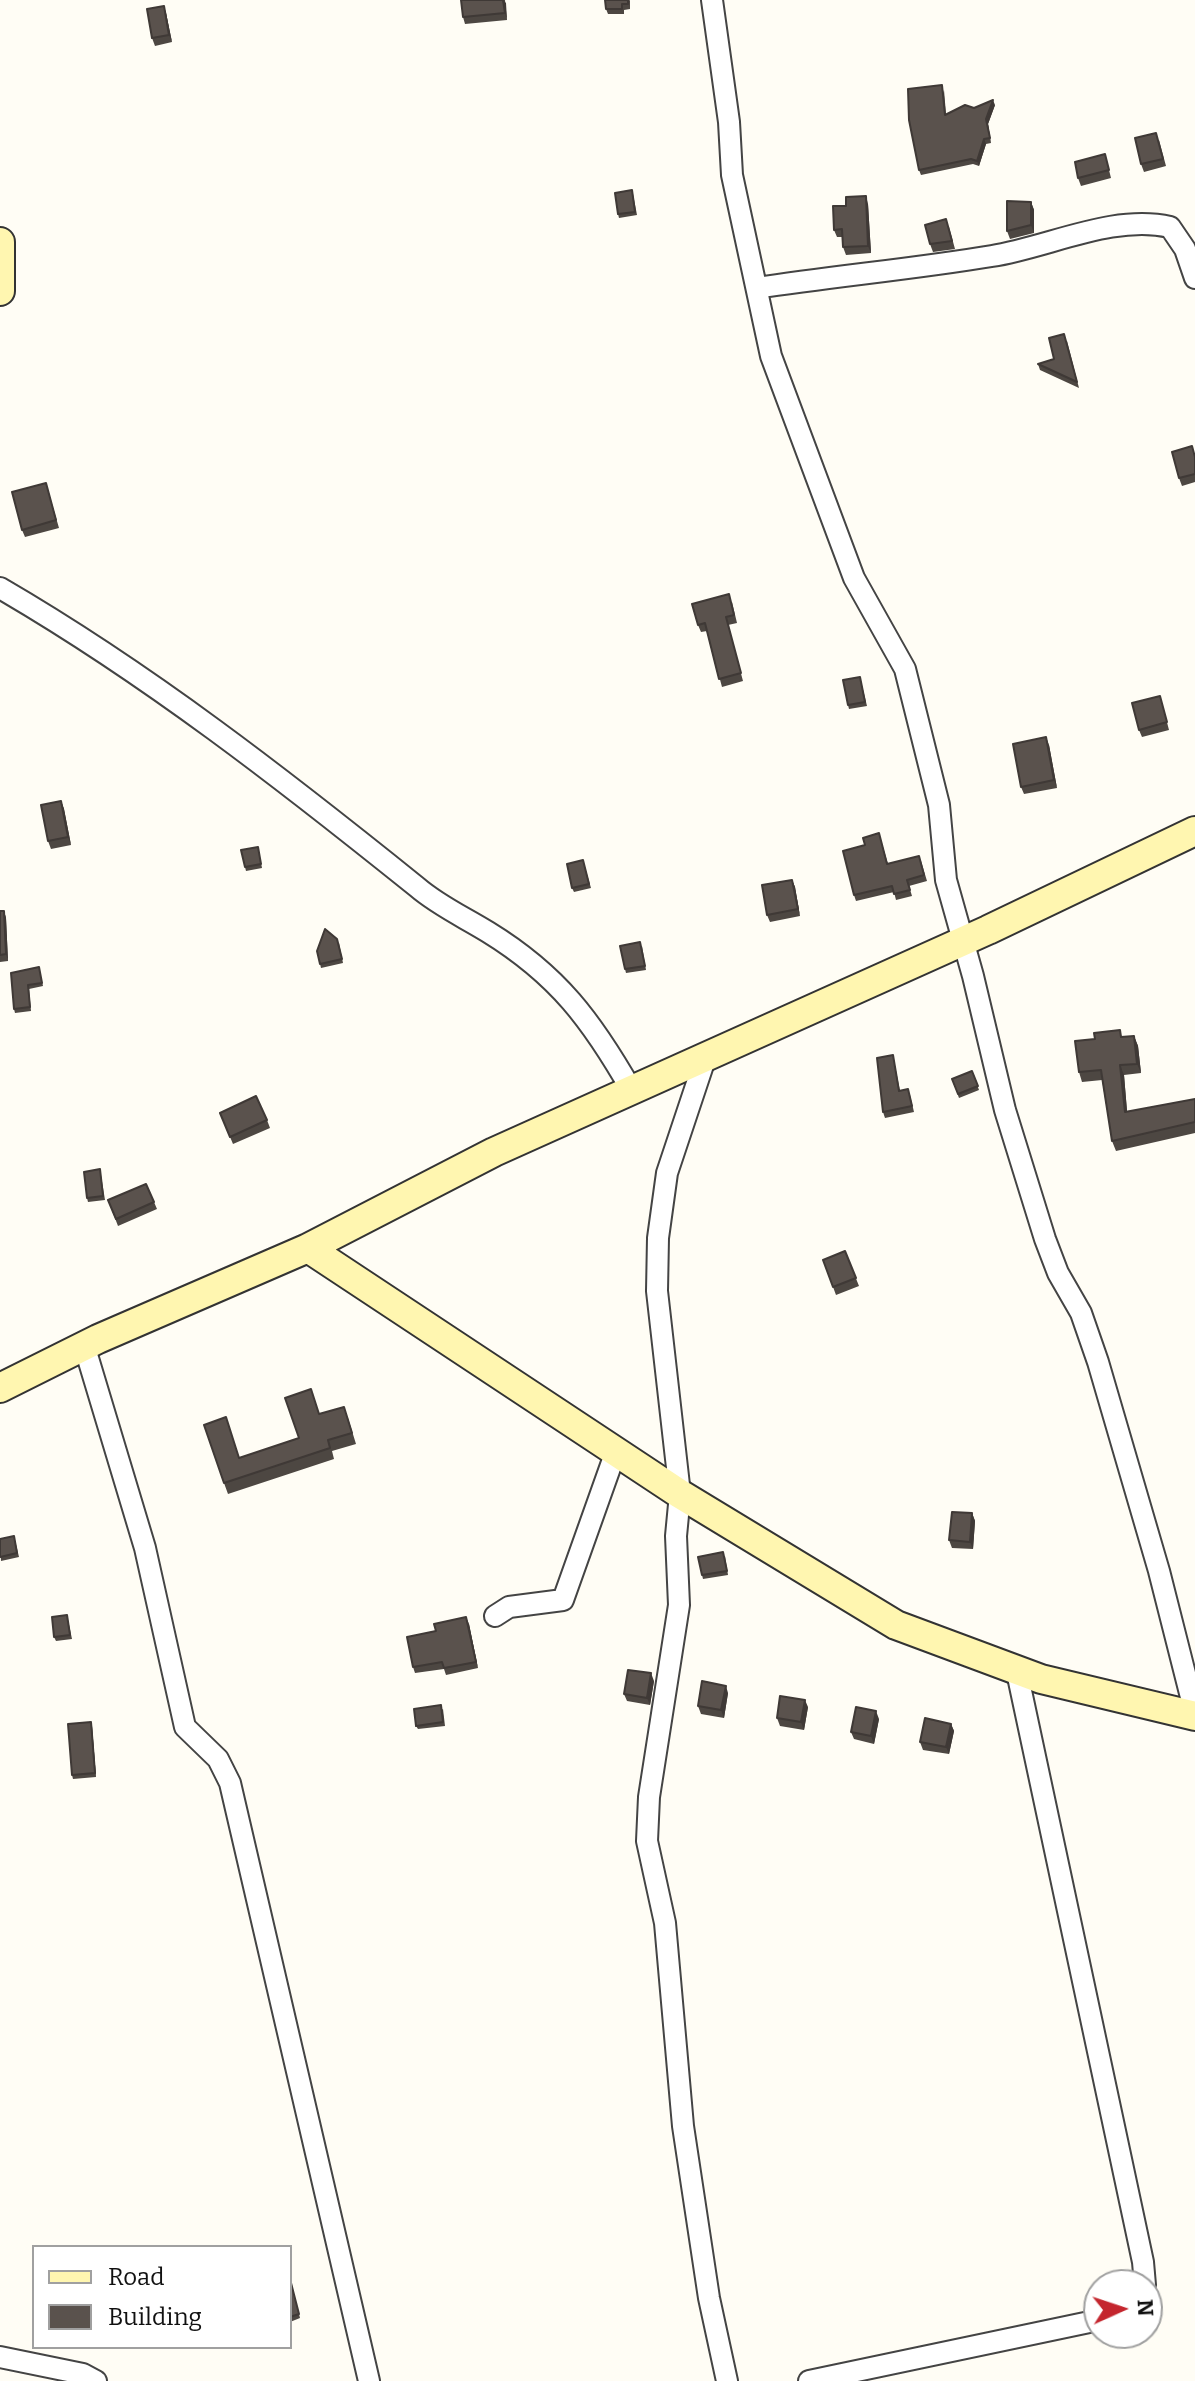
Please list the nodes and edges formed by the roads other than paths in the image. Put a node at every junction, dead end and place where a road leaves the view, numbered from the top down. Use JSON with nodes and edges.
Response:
{"nodes":[{"id":1,"x":712,"y":0,"type":"edge"},
{"id":2,"x":0,"y":242,"type":"edge"},
{"id":3,"x":1195,"y":278,"type":"edge"},
{"id":4,"x":757,"y":288,"type":"junction"},
{"id":5,"x":0,"y":291,"type":"edge"},
{"id":6,"x":0,"y":588,"type":"edge"},
{"id":7,"x":1195,"y":831,"type":"edge"},
{"id":8,"x":962,"y":940,"type":"junction"},
{"id":9,"x":705,"y":1059,"type":"junction"},
{"id":10,"x":632,"y":1091,"type":"junction"},
{"id":11,"x":308,"y":1248,"type":"junction"},
{"id":12,"x":84,"y":1345,"type":"junction"},
{"id":13,"x":0,"y":1388,"type":"edge"},
{"id":14,"x":616,"y":1451,"type":"junction"},
{"id":15,"x":680,"y":1494,"type":"junction"},
{"id":16,"x":495,"y":1616,"type":"dead end"},
{"id":17,"x":1017,"y":1672,"type":"junction"},
{"id":18,"x":1195,"y":1715,"type":"edge"},
{"id":19,"x":1144,"y":2269,"type":"edge"},
{"id":20,"x":1083,"y":2323,"type":"edge"},
{"id":21,"x":0,"y":2357,"type":"edge"},
{"id":22,"x":96,"y":2381,"type":"edge"},
{"id":23,"x":369,"y":2381,"type":"edge"},
{"id":24,"x":727,"y":2381,"type":"edge"},
{"id":25,"x":809,"y":2381,"type":"edge"}],
"edges":[{"from":1,"to":4,"type":"street"},
{"from":2,"to":5,"type":"street"},
{"from":3,"to":4,"type":"street"},
{"from":4,"to":8,"type":"street"},
{"from":6,"to":10,"type":"street"},
{"from":7,"to":8,"type":"street"},
{"from":8,"to":9,"type":"street"},
{"from":8,"to":18,"type":"street"},
{"from":9,"to":10,"type":"street"},
{"from":9,"to":15,"type":"street"},
{"from":10,"to":11,"type":"street"},
{"from":11,"to":12,"type":"street"},
{"from":11,"to":14,"type":"street"},
{"from":12,"to":13,"type":"street"},
{"from":12,"to":23,"type":"street"},
{"from":14,"to":15,"type":"street"},
{"from":14,"to":16,"type":"street"},
{"from":15,"to":17,"type":"street"},
{"from":15,"to":24,"type":"street"},
{"from":17,"to":18,"type":"street"},
{"from":17,"to":19,"type":"street"},
{"from":20,"to":25,"type":"street"},
{"from":21,"to":22,"type":"street"}]}
